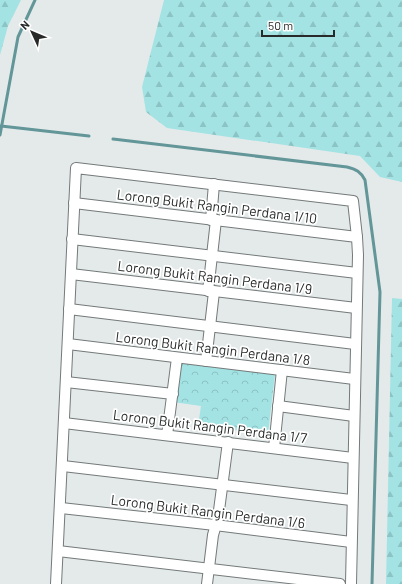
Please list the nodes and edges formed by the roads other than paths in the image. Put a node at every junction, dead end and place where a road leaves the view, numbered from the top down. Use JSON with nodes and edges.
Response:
{"nodes":[{"id":1,"x":214,"y":184,"type":"junction"},
{"id":2,"x":74,"y":203,"type":"junction"},
{"id":3,"x":213,"y":220,"type":"junction"},
{"id":4,"x":357,"y":237,"type":"junction"},
{"id":5,"x":72,"y":239,"type":"junction"},
{"id":6,"x":212,"y":256,"type":"junction"},
{"id":7,"x":357,"y":273,"type":"junction"},
{"id":8,"x":71,"y":274,"type":"junction"},
{"id":9,"x":211,"y":291,"type":"junction"},
{"id":10,"x":356,"y":308,"type":"junction"},
{"id":11,"x":69,"y":310,"type":"junction"},
{"id":12,"x":210,"y":327,"type":"junction"},
{"id":13,"x":68,"y":344,"type":"junction"},
{"id":14,"x":355,"y":344,"type":"junction"},
{"id":15,"x":177,"y":358,"type":"junction"},
{"id":16,"x":206,"y":361,"type":"junction"},
{"id":17,"x":282,"y":370,"type":"junction"},
{"id":18,"x":354,"y":379,"type":"junction"},
{"id":19,"x":66,"y":382,"type":"junction"},
{"id":20,"x":173,"y":394,"type":"junction"},
{"id":21,"x":278,"y":406,"type":"junction"},
{"id":22,"x":354,"y":416,"type":"junction"},
{"id":23,"x":64,"y":422,"type":"junction"},
{"id":24,"x":167,"y":435,"type":"junction"},
{"id":25,"x":228,"y":442,"type":"junction"},
{"id":26,"x":274,"y":448,"type":"junction"},
{"id":27,"x":353,"y":458,"type":"junction"},
{"id":28,"x":63,"y":466,"type":"junction"},
{"id":29,"x":223,"y":484,"type":"junction"},
{"id":30,"x":352,"y":500,"type":"junction"},
{"id":31,"x":60,"y":508,"type":"junction"},
{"id":32,"x":215,"y":525,"type":"junction"},
{"id":33,"x":351,"y":542,"type":"junction"},
{"id":34,"x":58,"y":551,"type":"junction"},
{"id":35,"x":209,"y":569,"type":"junction"},
{"id":36,"x":56,"y":584,"type":"edge"},
{"id":37,"x":207,"y":584,"type":"edge"},
{"id":38,"x":340,"y":584,"type":"edge"},
{"id":39,"x":351,"y":584,"type":"edge"}],
"edges":[{"from":1,"to":2,"type":"street"},
{"from":1,"to":3,"type":"street"},
{"from":1,"to":4,"type":"street"},
{"from":2,"to":3,"type":"street","name":"Lorong Bukit Rangin Perdana 1/10"},
{"from":2,"to":5,"type":"street"},
{"from":3,"to":4,"type":"street","name":"Lorong Bukit Rangin Perdana 1/10"},
{"from":3,"to":6,"type":"street"},
{"from":4,"to":7,"type":"street"},
{"from":5,"to":6,"type":"street"},
{"from":5,"to":8,"type":"street"},
{"from":6,"to":7,"type":"street"},
{"from":6,"to":9,"type":"street"},
{"from":7,"to":10,"type":"street"},
{"from":8,"to":9,"type":"street","name":"Lorong Bukit Rangin Perdana 1/9"},
{"from":8,"to":11,"type":"street"},
{"from":9,"to":10,"type":"street","name":"Lorong Bukit Rangin Perdana 1/9"},
{"from":9,"to":12,"type":"street"},
{"from":10,"to":14,"type":"street"},
{"from":11,"to":12,"type":"street"},
{"from":11,"to":13,"type":"street"},
{"from":12,"to":14,"type":"street"},
{"from":12,"to":16,"type":"street"},
{"from":13,"to":15,"type":"street","name":"Lorong Bukit Rangin Perdana 1/8"},
{"from":13,"to":19,"type":"street"},
{"from":14,"to":18,"type":"street"},
{"from":15,"to":16,"type":"street","name":"Lorong Bukit Rangin Perdana 1/8"},
{"from":15,"to":20,"type":"street"},
{"from":16,"to":17,"type":"street","name":"Lorong Bukit Rangin Perdana 1/8"},
{"from":17,"to":18,"type":"street","name":"Lorong Bukit Rangin Perdana 1/8"},
{"from":17,"to":21,"type":"street"},
{"from":18,"to":22,"type":"street"},
{"from":19,"to":20,"type":"street"},
{"from":19,"to":23,"type":"street"},
{"from":20,"to":24,"type":"street"},
{"from":21,"to":22,"type":"street"},
{"from":21,"to":26,"type":"street"},
{"from":22,"to":27,"type":"street"},
{"from":23,"to":24,"type":"street","name":"Lorong Bukit Rangin Perdana 1/7"},
{"from":23,"to":28,"type":"street"},
{"from":24,"to":25,"type":"street","name":"Lorong Bukit Rangin Perdana 1/7"},
{"from":25,"to":26,"type":"street","name":"Lorong Bukit Rangin Perdana 1/7"},
{"from":25,"to":29,"type":"street"},
{"from":26,"to":27,"type":"street","name":"Lorong Bukit Rangin Perdana 1/7"},
{"from":27,"to":30,"type":"street"},
{"from":28,"to":29,"type":"street"},
{"from":28,"to":31,"type":"street"},
{"from":29,"to":30,"type":"street"},
{"from":29,"to":32,"type":"street"},
{"from":30,"to":33,"type":"street"},
{"from":31,"to":32,"type":"street","name":"Lorong Bukit Rangin Perdana 1/6"},
{"from":31,"to":34,"type":"street"},
{"from":32,"to":33,"type":"street","name":"Lorong Bukit Rangin Perdana 1/6"},
{"from":32,"to":35,"type":"street"},
{"from":33,"to":39,"type":"street"},
{"from":34,"to":35,"type":"street"},
{"from":34,"to":36,"type":"street"},
{"from":35,"to":37,"type":"street"},
{"from":35,"to":38,"type":"street"}]}
